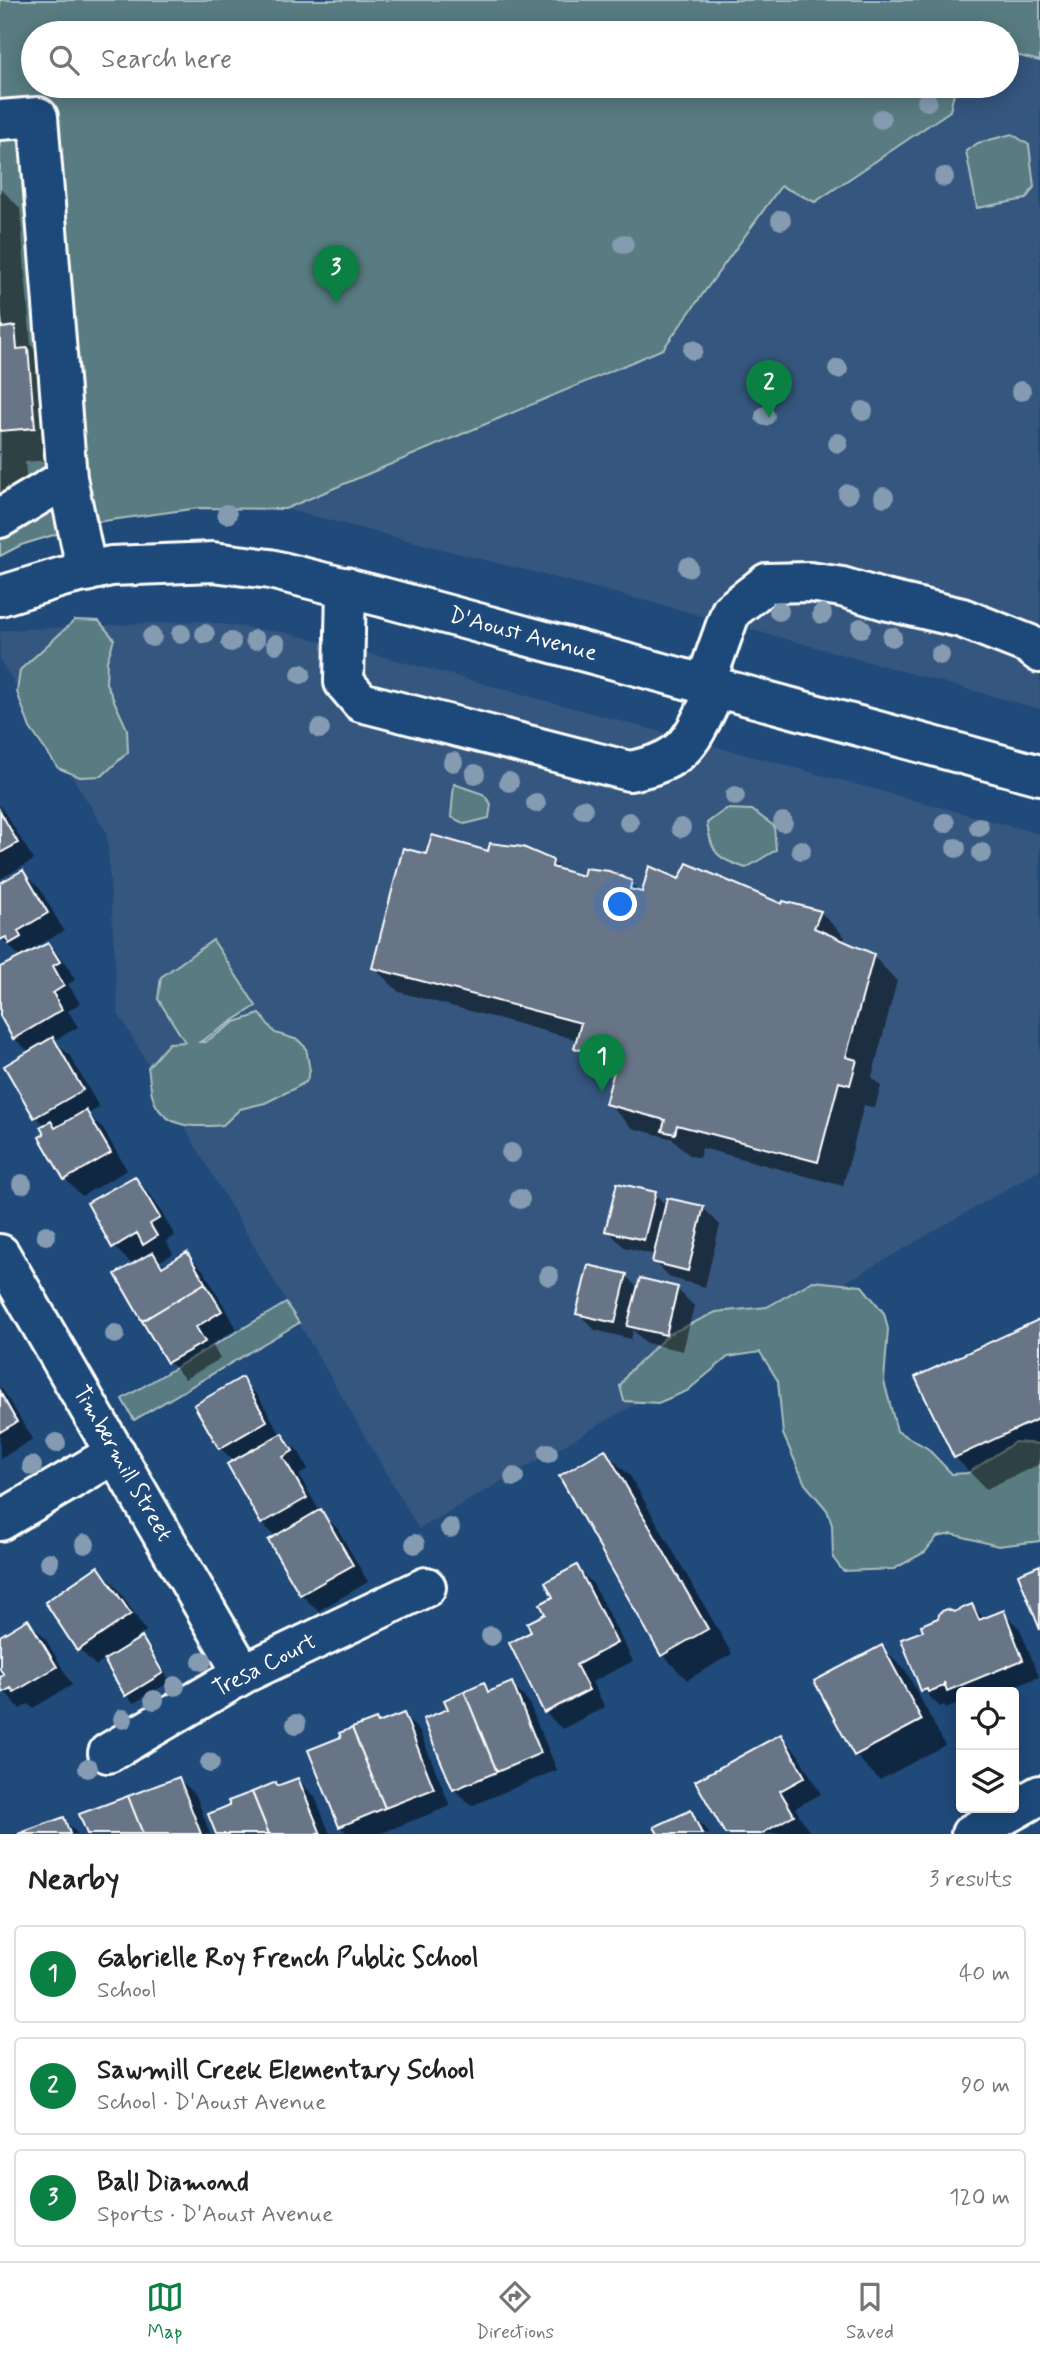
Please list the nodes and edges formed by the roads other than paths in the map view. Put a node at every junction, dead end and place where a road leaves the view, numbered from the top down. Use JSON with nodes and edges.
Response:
{"nodes":[{"id":1,"x":0,"y":120,"type":"edge"},
{"id":2,"x":66,"y":478,"type":"junction"},
{"id":3,"x":0,"y":518,"type":"edge"},
{"id":4,"x":87,"y":572,"type":"junction"},
{"id":5,"x":346,"y":587,"type":"junction"},
{"id":6,"x":0,"y":596,"type":"edge"},
{"id":7,"x":1040,"y":653,"type":"edge"},
{"id":8,"x":711,"y":686,"type":"junction"},
{"id":9,"x":1040,"y":775,"type":"edge"},
{"id":10,"x":0,"y":1254,"type":"edge"},
{"id":11,"x":116,"y":1453,"type":"junction"},
{"id":12,"x":0,"y":1521,"type":"edge"},
{"id":13,"x":426,"y":1587,"type":"dead end"},
{"id":14,"x":243,"y":1675,"type":"junction"},
{"id":15,"x":108,"y":1753,"type":"dead end"},
{"id":16,"x":1040,"y":1795,"type":"edge"},
{"id":17,"x":971,"y":1834,"type":"edge"}],
"edges":[{"from":1,"to":2,"type":"street"},
{"from":2,"to":3,"type":"street"},
{"from":2,"to":4,"type":"street"},
{"from":4,"to":5,"type":"street","name":"D'Aoust Avenue"},
{"from":4,"to":6,"type":"street","name":"D'Aoust Avenue"},
{"from":5,"to":8,"type":"street","name":"D'Aoust Avenue"},
{"from":5,"to":8,"type":"street"},
{"from":7,"to":8,"type":"street"},
{"from":8,"to":9,"type":"street","name":"D'Aoust Avenue"},
{"from":10,"to":11,"type":"street","name":"Timbermill Street"},
{"from":11,"to":12,"type":"street"},
{"from":11,"to":14,"type":"street","name":"Timbermill Street"},
{"from":13,"to":14,"type":"street","name":"Tresa Court"},
{"from":14,"to":15,"type":"street","name":"Tresa Court"},
{"from":16,"to":17,"type":"street"}]}
